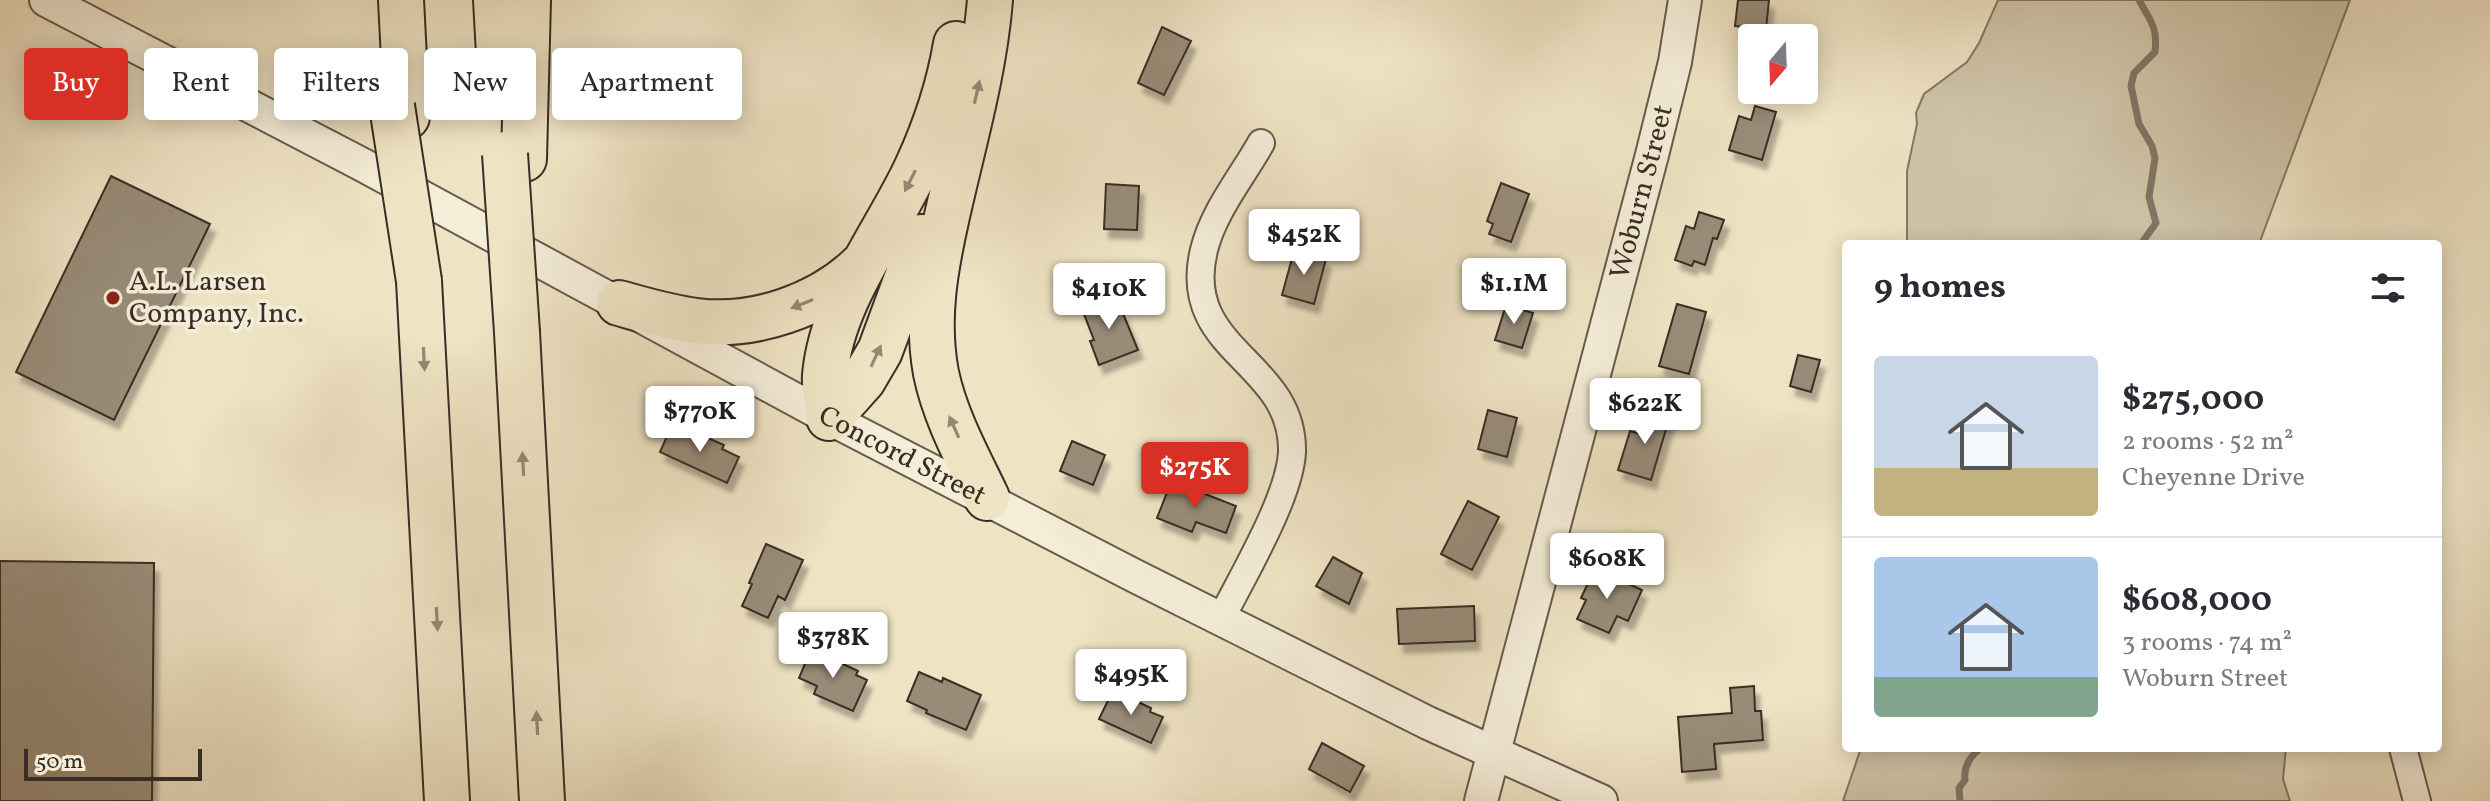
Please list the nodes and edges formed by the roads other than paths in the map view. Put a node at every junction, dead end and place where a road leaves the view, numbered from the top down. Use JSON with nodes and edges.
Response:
{"nodes":[{"id":1,"x":46,"y":0,"type":"edge"},
{"id":2,"x":374,"y":0,"type":"edge"},
{"id":3,"x":401,"y":0,"type":"edge"},
{"id":4,"x":496,"y":0,"type":"edge"},
{"id":5,"x":528,"y":0,"type":"edge"},
{"id":6,"x":961,"y":0,"type":"edge"},
{"id":7,"x":990,"y":0,"type":"edge"},
{"id":8,"x":1685,"y":0,"type":"edge"},
{"id":9,"x":385,"y":48,"type":"edge"},
{"id":10,"x":401,"y":48,"type":"edge"},
{"id":11,"x":401,"y":120,"type":"edge"},
{"id":12,"x":965,"y":132,"type":"junction"},
{"id":13,"x":1261,"y":143,"type":"dead end"},
{"id":14,"x":514,"y":157,"type":"junction"},
{"id":15,"x":866,"y":261,"type":"junction"},
{"id":16,"x":619,"y":303,"type":"junction"},
{"id":17,"x":829,"y":418,"type":"junction"},
{"id":18,"x":987,"y":498,"type":"junction"},
{"id":19,"x":1221,"y":619,"type":"junction"},
{"id":20,"x":2404,"y":752,"type":"edge"},
{"id":21,"x":1494,"y":754,"type":"junction"},
{"id":22,"x":447,"y":801,"type":"edge"},
{"id":23,"x":542,"y":801,"type":"edge"},
{"id":24,"x":1481,"y":801,"type":"edge"},
{"id":25,"x":1601,"y":801,"type":"edge"},
{"id":26,"x":2417,"y":801,"type":"edge"}],
"edges":[{"from":1,"to":16,"type":"street","name":"Concord Street"},
{"from":2,"to":9,"type":"highway"},
{"from":3,"to":10,"type":"highway"},
{"from":4,"to":14,"type":"highway"},
{"from":5,"to":14,"type":"highway"},
{"from":6,"to":15,"type":"highway","one_way":true},
{"from":12,"to":7,"type":"highway","one_way":true},
{"from":8,"to":21,"type":"street","name":"Woburn Street"},
{"from":11,"to":22,"type":"highway","one_way":true,"bridge":true},
{"from":17,"to":12,"type":"highway","one_way":true},
{"from":18,"to":12,"type":"highway","one_way":true},
{"from":13,"to":19,"type":"street"},
{"from":23,"to":14,"type":"highway","one_way":true,"bridge":true},
{"from":15,"to":16,"type":"highway","one_way":true},
{"from":15,"to":17,"type":"highway"},
{"from":16,"to":17,"type":"street","name":"Concord Street"},
{"from":17,"to":18,"type":"street","name":"Concord Street"},
{"from":18,"to":19,"type":"street","name":"Concord Street"},
{"from":19,"to":21,"type":"street","name":"Concord Street"},
{"from":20,"to":26,"type":"street"},
{"from":21,"to":24,"type":"street","name":"Woburn Street"},
{"from":21,"to":25,"type":"street","name":"Concord Street"}]}
